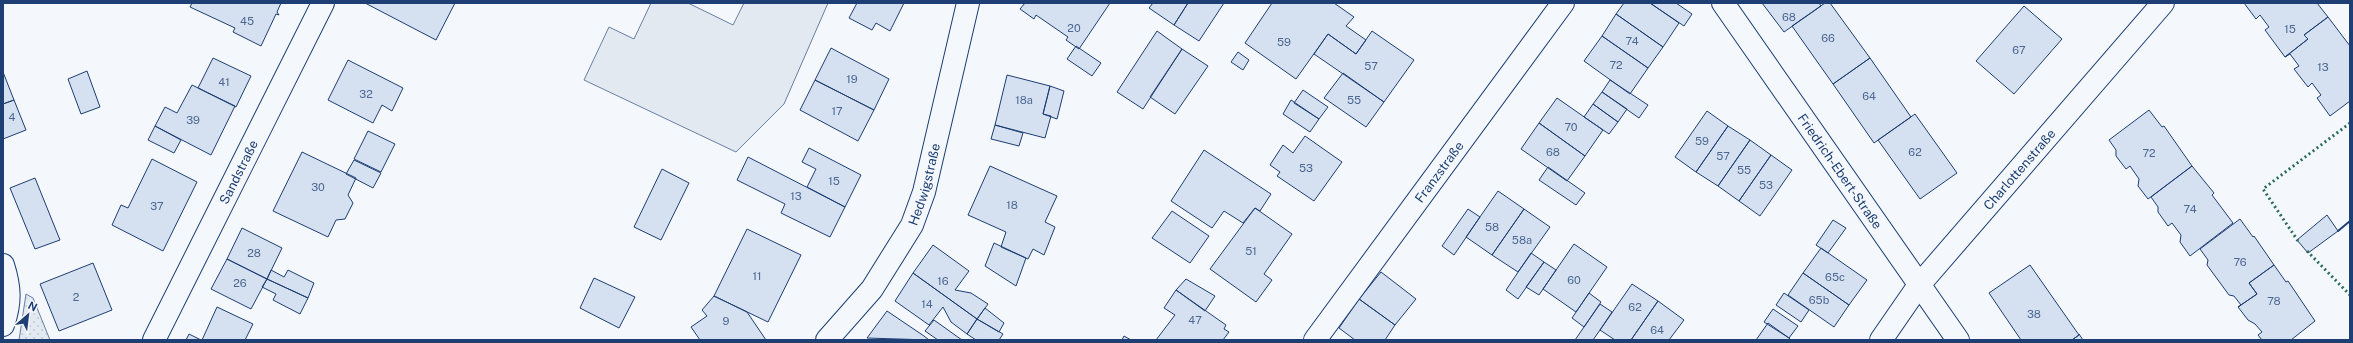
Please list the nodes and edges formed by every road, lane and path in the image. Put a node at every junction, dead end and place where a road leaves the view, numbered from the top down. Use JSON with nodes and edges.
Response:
{"nodes":[{"id":1,"x":323,"y":3,"type":"edge"},
{"id":2,"x":968,"y":3,"type":"edge"},
{"id":3,"x":1563,"y":3,"type":"edge"},
{"id":4,"x":1723,"y":3,"type":"edge"},
{"id":5,"x":2163,"y":3,"type":"edge"},
{"id":6,"x":3,"y":265,"type":"edge"},
{"id":7,"x":1919,"y":285,"type":"junction"},
{"id":8,"x":3,"y":325,"type":"edge"},
{"id":9,"x":154,"y":340,"type":"edge"},
{"id":10,"x":827,"y":340,"type":"edge"},
{"id":11,"x":1315,"y":340,"type":"edge"},
{"id":12,"x":1881,"y":340,"type":"edge"},
{"id":13,"x":1958,"y":340,"type":"edge"}],
"edges":[{"from":1,"to":9,"type":"street","name":"Sandstraße"},
{"from":2,"to":10,"type":"street","name":"Hedwigstraße"},
{"from":3,"to":11,"type":"street","name":"Franzstraße"},
{"from":4,"to":7,"type":"street","name":"Friedrich-Ebert-Straße"},
{"from":5,"to":7,"type":"street","name":"Charlottenstraße"},
{"from":6,"to":8,"type":"street"},
{"from":7,"to":12,"type":"street","name":"Charlottenstraße"},
{"from":7,"to":13,"type":"street","name":"Friedrich-Ebert-Straße"}]}
